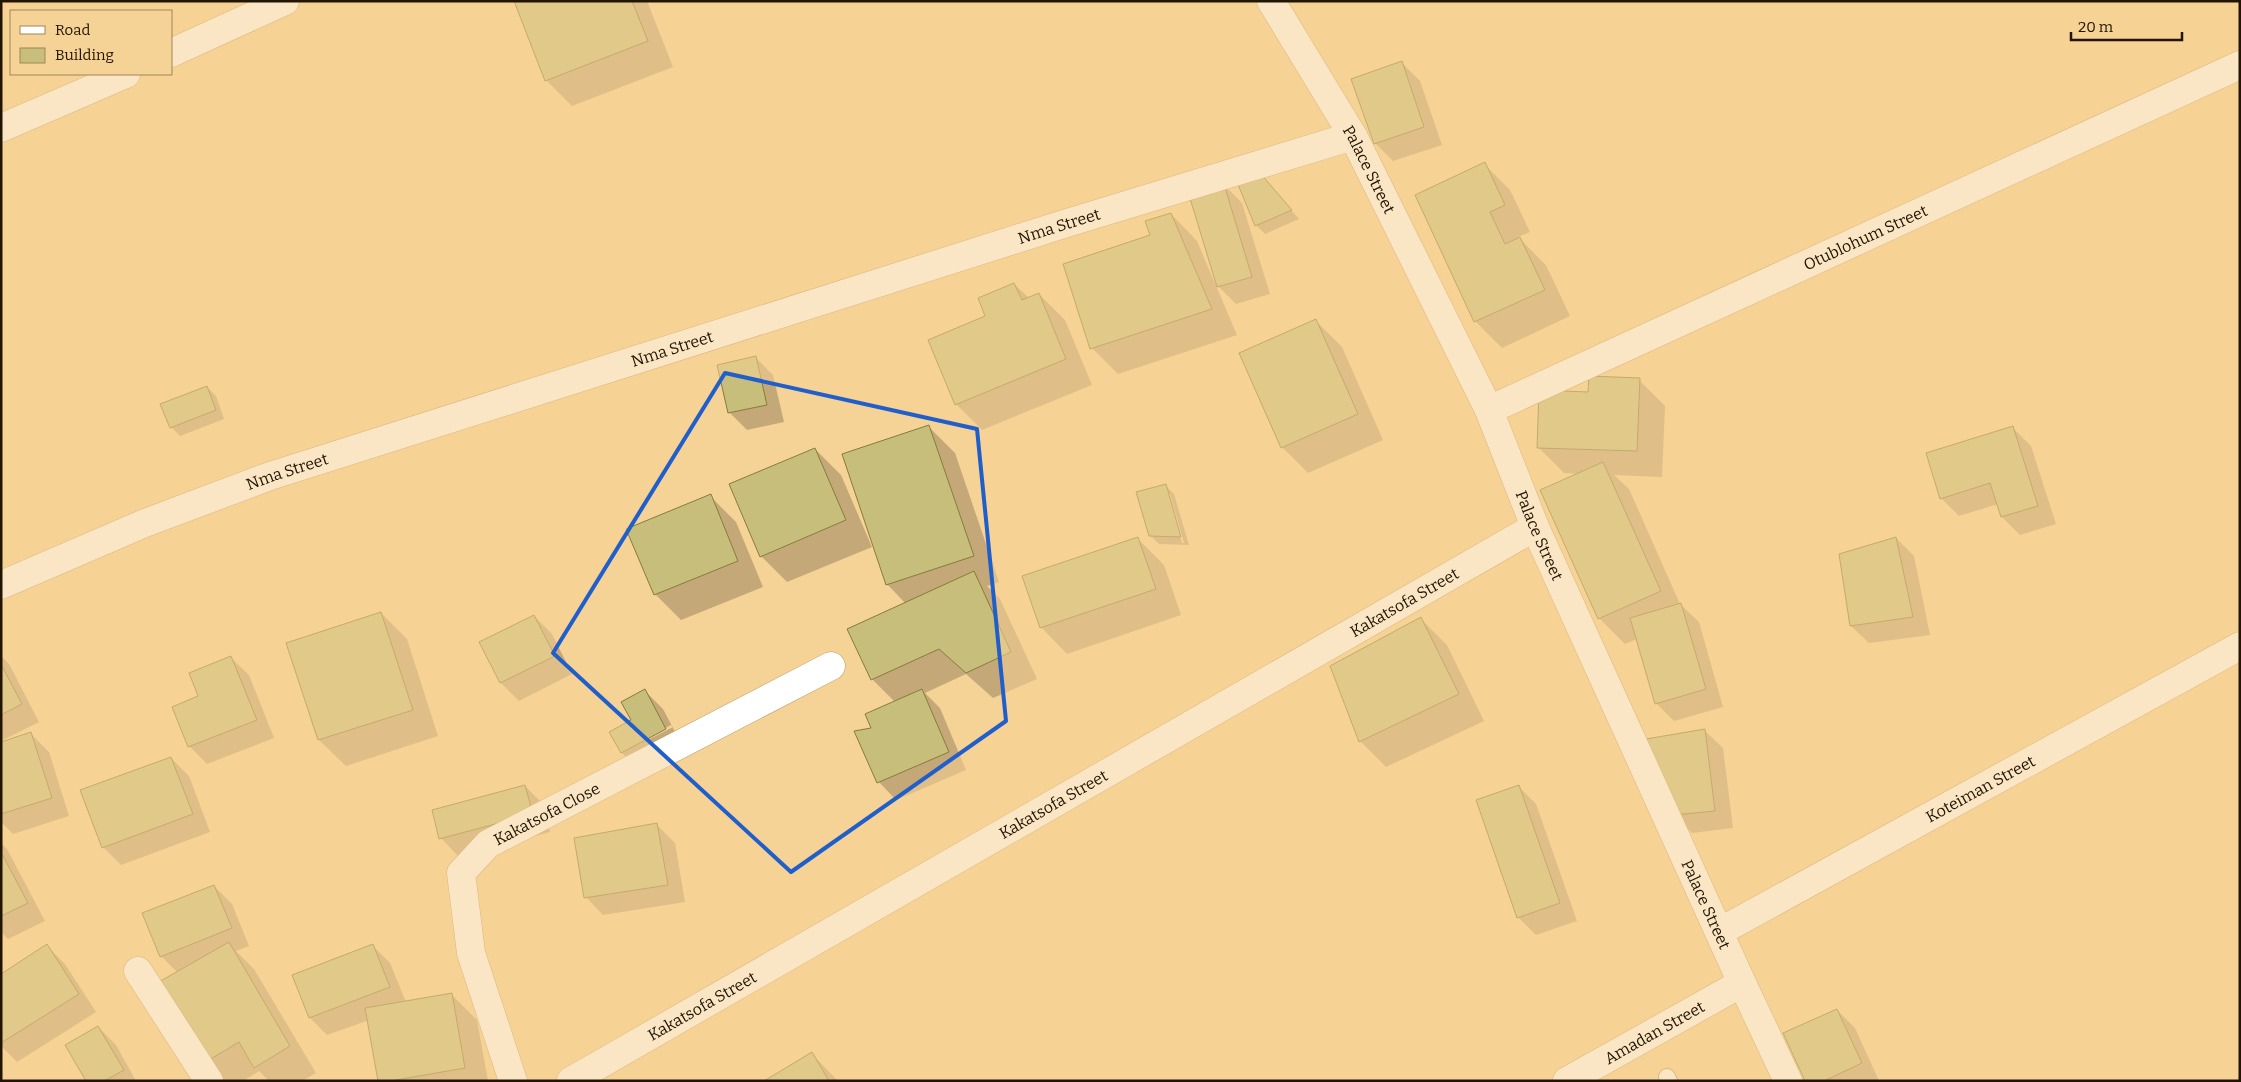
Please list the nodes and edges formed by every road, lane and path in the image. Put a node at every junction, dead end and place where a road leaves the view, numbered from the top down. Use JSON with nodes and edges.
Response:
{"nodes":[{"id":1,"x":285,"y":1,"type":"edge"},
{"id":2,"x":1273,"y":2,"type":"edge"},
{"id":3,"x":172,"y":54,"type":"edge"},
{"id":4,"x":2240,"y":65,"type":"edge"},
{"id":5,"x":124,"y":75,"type":"edge"},
{"id":6,"x":1,"y":128,"type":"edge"},
{"id":7,"x":1353,"y":136,"type":"junction"},
{"id":8,"x":1489,"y":410,"type":"junction"},
{"id":9,"x":1535,"y":527,"type":"junction"},
{"id":10,"x":1,"y":585,"type":"edge"},
{"id":11,"x":2240,"y":646,"type":"edge"},
{"id":12,"x":831,"y":666,"type":"dead end"},
{"id":13,"x":1719,"y":932,"type":"junction"},
{"id":14,"x":138,"y":970,"type":"dead end"},
{"id":15,"x":1742,"y":983,"type":"junction"},
{"id":16,"x":208,"y":1081,"type":"edge"},
{"id":17,"x":513,"y":1081,"type":"edge"},
{"id":18,"x":571,"y":1081,"type":"edge"},
{"id":19,"x":1567,"y":1081,"type":"edge"},
{"id":20,"x":1788,"y":1081,"type":"edge"}],
"edges":[{"from":1,"to":3,"type":"street"},
{"from":2,"to":7,"type":"street","name":"Palace Street"},
{"from":4,"to":8,"type":"street","name":"Otublohum Street"},
{"from":5,"to":6,"type":"street"},
{"from":7,"to":8,"type":"street","name":"Palace Street"},
{"from":7,"to":10,"type":"street","name":"Nma Street"},
{"from":8,"to":9,"type":"street","name":"Palace Street"},
{"from":9,"to":13,"type":"street","name":"Palace Street"},
{"from":9,"to":18,"type":"street","name":"Kakatsofa Street"},
{"from":11,"to":13,"type":"street","name":"Koteiman Street"},
{"from":12,"to":17,"type":"street","name":"Kakatsofa Close"},
{"from":13,"to":15,"type":"street","name":"Palace Street"},
{"from":14,"to":16,"type":"street"},
{"from":15,"to":19,"type":"street","name":"Amadan Street"},
{"from":15,"to":20,"type":"street","name":"Palace Street"}]}
